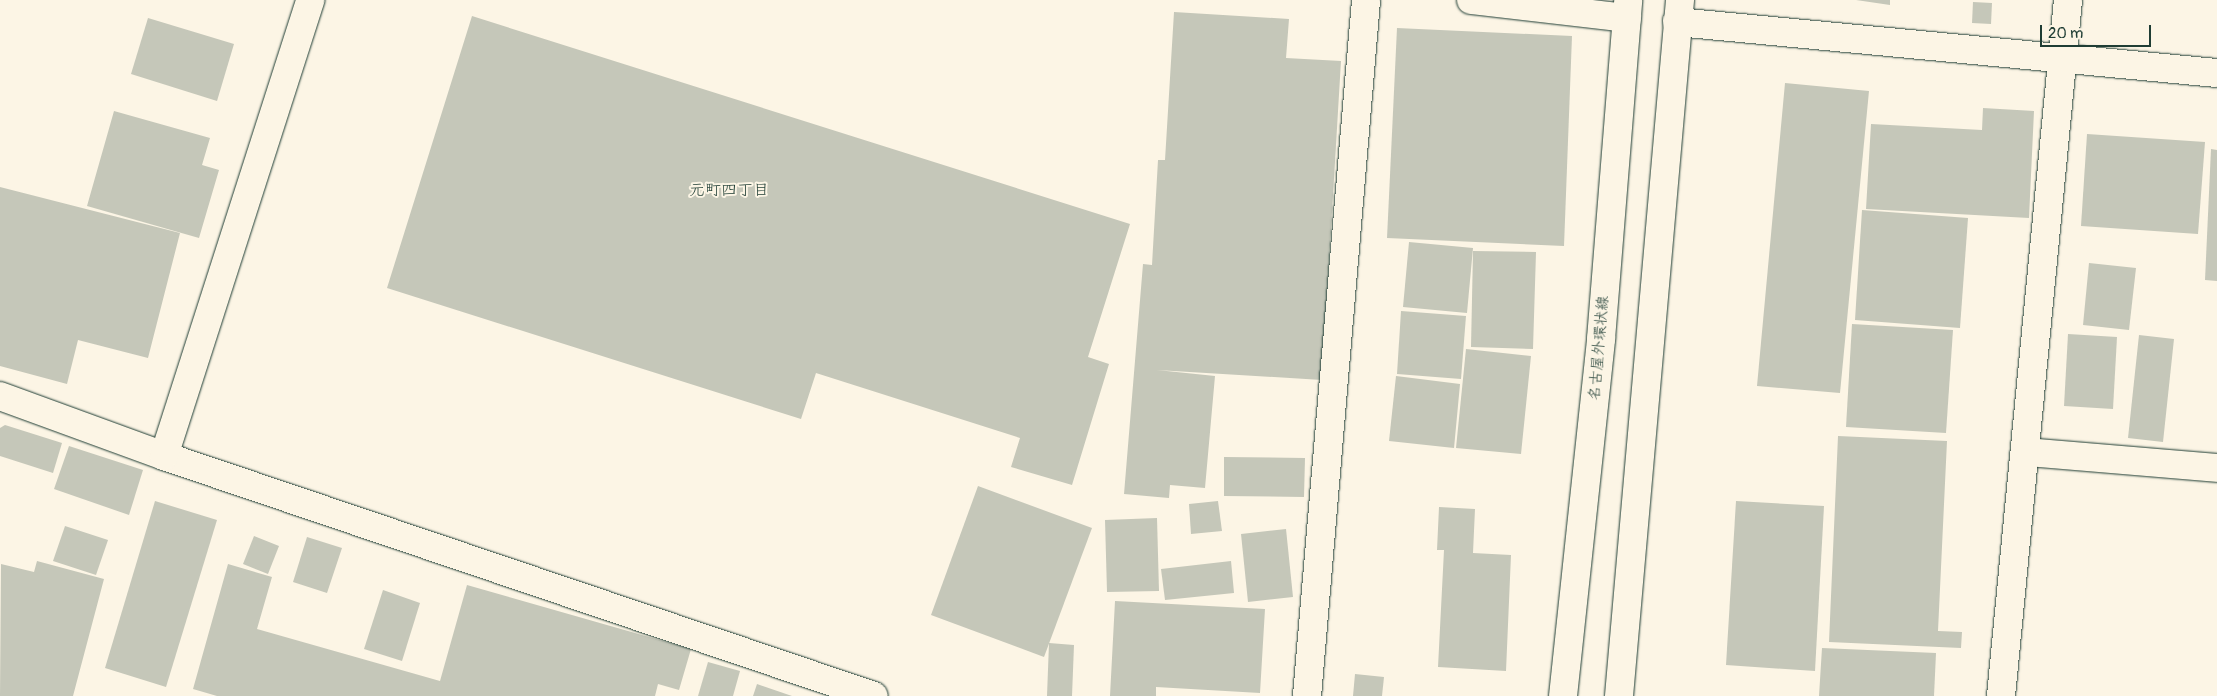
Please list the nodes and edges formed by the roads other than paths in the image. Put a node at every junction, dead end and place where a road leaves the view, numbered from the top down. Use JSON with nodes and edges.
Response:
{"nodes":[{"id":1,"x":310,"y":0,"type":"edge"},
{"id":2,"x":1366,"y":0,"type":"edge"},
{"id":3,"x":1471,"y":0,"type":"edge"},
{"id":4,"x":2068,"y":0,"type":"edge"},
{"id":5,"x":1627,"y":9,"type":"edge"},
{"id":6,"x":1678,"y":11,"type":"edge"},
{"id":7,"x":2062,"y":60,"type":"junction"},
{"id":8,"x":2217,"y":72,"type":"edge"},
{"id":9,"x":0,"y":396,"type":"edge"},
{"id":10,"x":2027,"y":452,"type":"junction"},
{"id":11,"x":164,"y":456,"type":"junction"},
{"id":12,"x":2217,"y":468,"type":"edge"},
{"id":13,"x":874,"y":696,"type":"edge"},
{"id":14,"x":1307,"y":696,"type":"edge"},
{"id":15,"x":1564,"y":696,"type":"edge"},
{"id":16,"x":1619,"y":696,"type":"edge"},
{"id":17,"x":2001,"y":696,"type":"edge"}],
"edges":[{"from":1,"to":11,"type":"street"},
{"from":2,"to":14,"type":"street"},
{"from":3,"to":5,"type":"street"},
{"from":4,"to":7,"type":"street"},
{"from":5,"to":15,"type":"street","name":"名古屋外環状線"},
{"from":6,"to":7,"type":"street"},
{"from":6,"to":16,"type":"street"},
{"from":7,"to":8,"type":"street"},
{"from":7,"to":10,"type":"street"},
{"from":9,"to":11,"type":"street"},
{"from":10,"to":12,"type":"street"},
{"from":10,"to":17,"type":"street"},
{"from":11,"to":13,"type":"street"}]}
